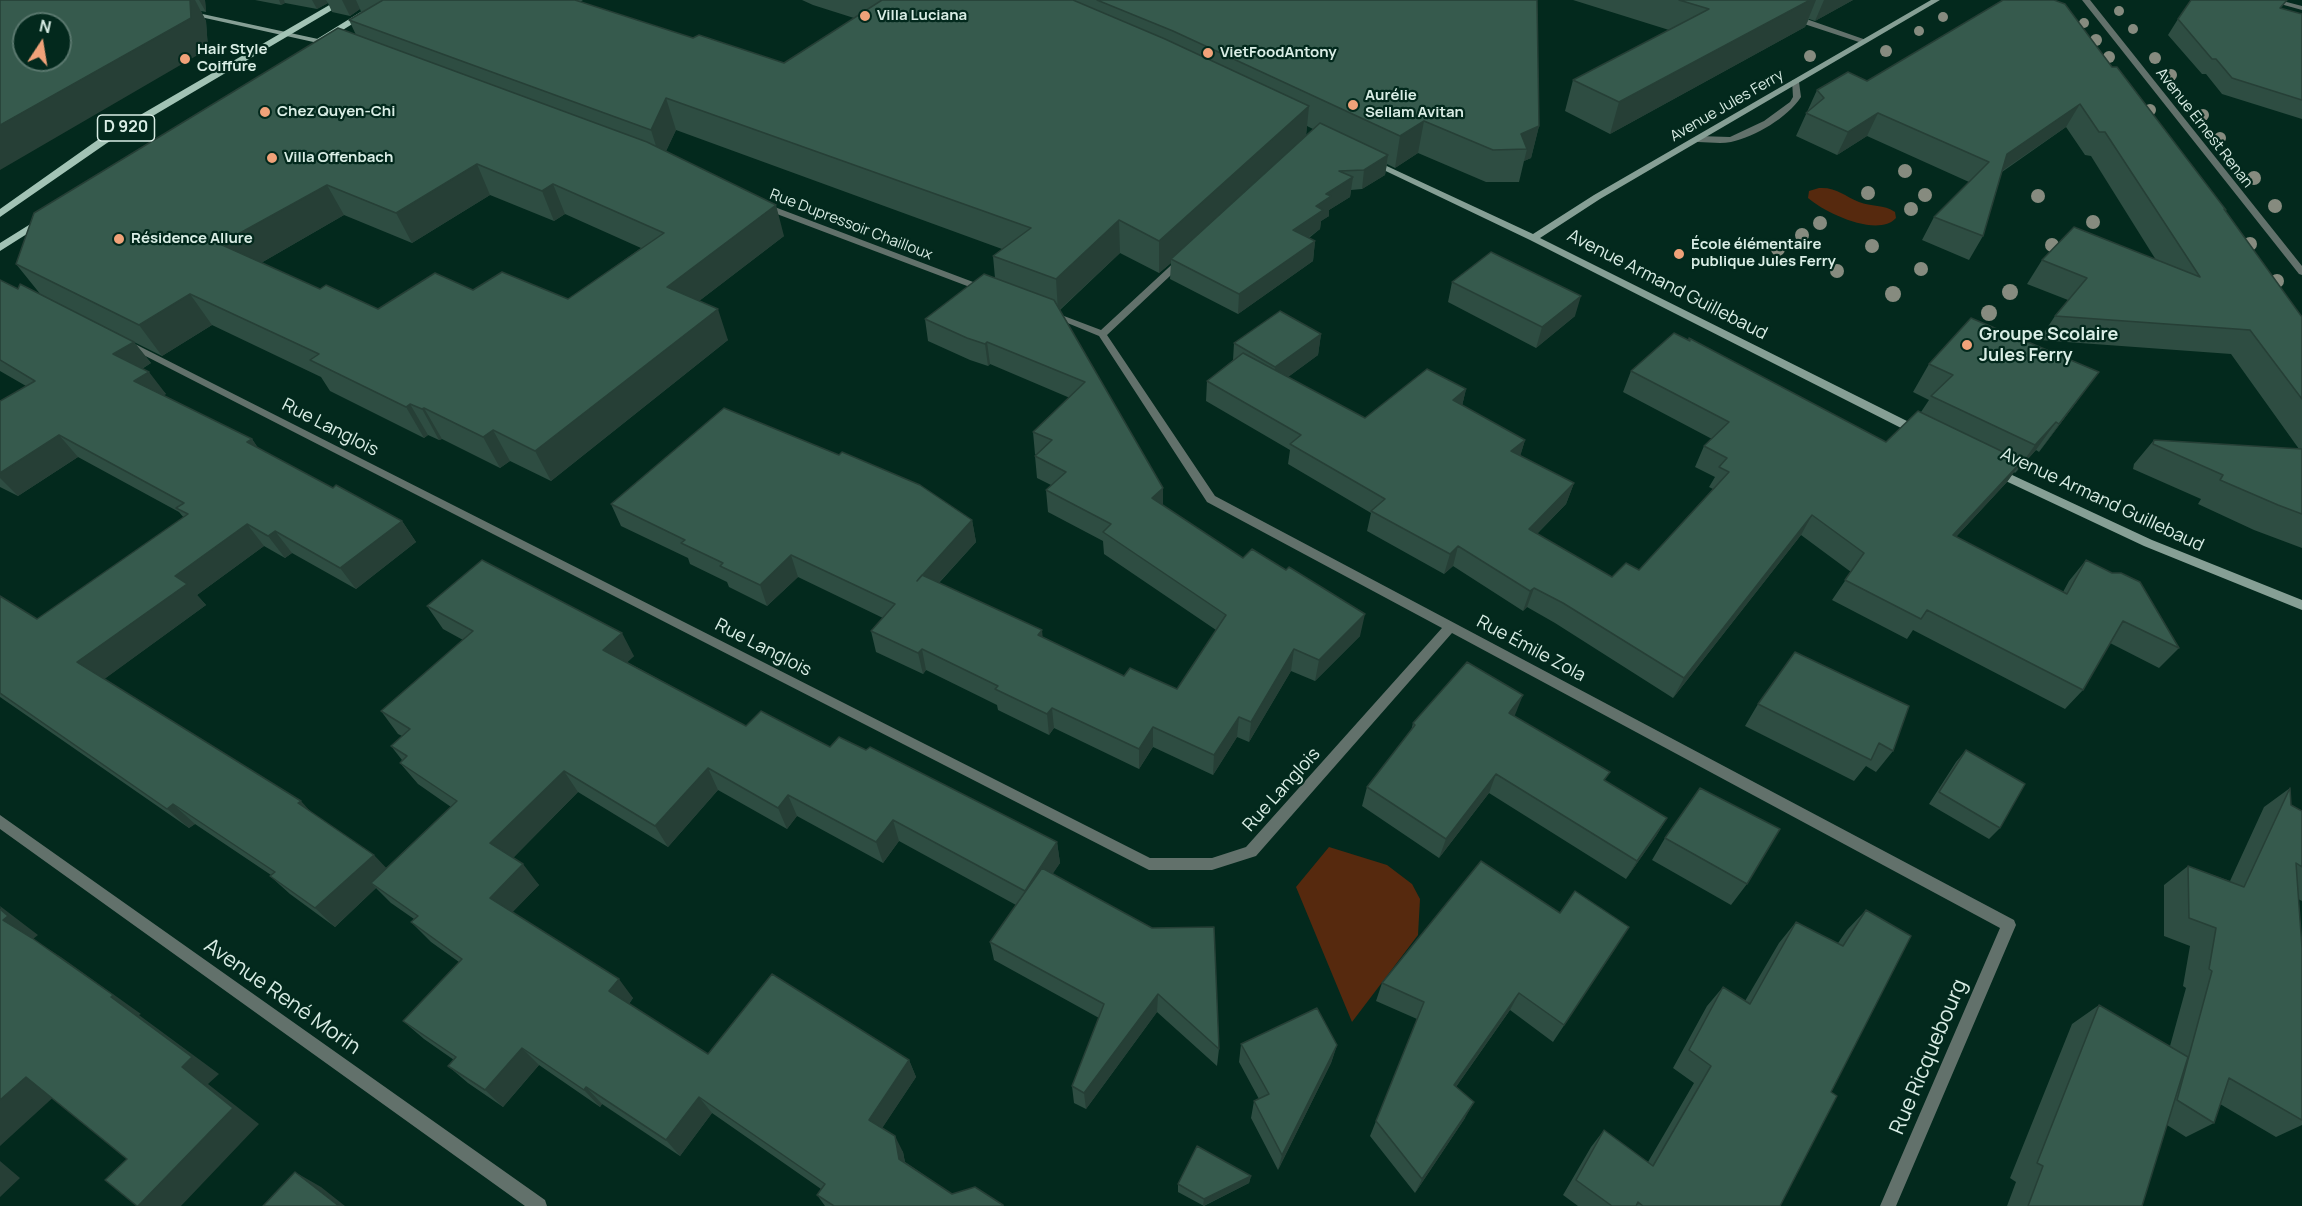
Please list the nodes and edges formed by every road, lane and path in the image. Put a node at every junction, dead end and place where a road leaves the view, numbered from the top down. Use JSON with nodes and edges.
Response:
{"nodes":[{"id":1,"x":344,"y":0,"type":"edge"},
{"id":2,"x":386,"y":0,"type":"edge"},
{"id":3,"x":1936,"y":0,"type":"edge"},
{"id":4,"x":2086,"y":0,"type":"edge"},
{"id":5,"x":2270,"y":0,"type":"edge"},
{"id":6,"x":2302,"y":8,"type":"edge"},
{"id":7,"x":183,"y":11,"type":"edge"},
{"id":8,"x":1780,"y":13,"type":"edge"},
{"id":9,"x":287,"y":33,"type":"junction"},
{"id":10,"x":318,"y":41,"type":"junction"},
{"id":11,"x":1865,"y":41,"type":"junction"},
{"id":12,"x":329,"y":44,"type":"edge"},
{"id":13,"x":309,"y":47,"type":"edge"},
{"id":14,"x":1795,"y":82,"type":"junction"},
{"id":15,"x":1698,"y":139,"type":"junction"},
{"id":16,"x":1359,"y":156,"type":"edge"},
{"id":17,"x":758,"y":204,"type":"edge"},
{"id":18,"x":55,"y":212,"type":"edge"},
{"id":19,"x":0,"y":214,"type":"edge"},
{"id":20,"x":1533,"y":238,"type":"junction"},
{"id":21,"x":0,"y":248,"type":"edge"},
{"id":22,"x":1188,"y":254,"type":"edge"},
{"id":23,"x":2302,"y":272,"type":"edge"},
{"id":24,"x":991,"y":292,"type":"edge"},
{"id":25,"x":1046,"y":313,"type":"edge"},
{"id":26,"x":1102,"y":334,"type":"junction"},
{"id":27,"x":117,"y":339,"type":"edge"},
{"id":28,"x":1927,"y":436,"type":"edge"},
{"id":29,"x":1990,"y":468,"type":"edge"},
{"id":30,"x":2302,"y":606,"type":"edge"},
{"id":31,"x":1451,"y":626,"type":"junction"},
{"id":32,"x":0,"y":821,"type":"edge"},
{"id":33,"x":2009,"y":925,"type":"joint"},
{"id":34,"x":539,"y":1206,"type":"edge"},
{"id":35,"x":1888,"y":1206,"type":"edge"}],
"edges":[{"from":1,"to":9,"type":"main road","number":"D 920"},
{"from":2,"to":10,"type":"main road"},
{"from":3,"to":11,"type":"street","name":"Avenue Jules Ferry"},
{"from":4,"to":23,"type":"street","name":"Avenue Ernest Renan"},
{"from":5,"to":6,"type":"street"},
{"from":7,"to":9,"type":"street"},
{"from":8,"to":11,"type":"street"},
{"from":9,"to":10,"type":"street"},
{"from":9,"to":19,"type":"main road","number":"D 920"},
{"from":10,"to":12,"type":"street"},
{"from":10,"to":13,"type":"main road"},
{"from":11,"to":14,"type":"street","name":"Avenue Jules Ferry"},
{"from":14,"to":15,"type":"street","name":"Avenue Jules Ferry"},
{"from":14,"to":15,"type":"street"},
{"from":15,"to":20,"type":"street","name":"Avenue Jules Ferry"},
{"from":16,"to":20,"type":"street","name":"Avenue Armand Guillebaud"},
{"from":17,"to":24,"type":"street","name":"Rue Dupressoir Chailloux"},
{"from":18,"to":21,"type":"main road"},
{"from":20,"to":28,"type":"street","name":"Avenue Armand Guillebaud"},
{"from":22,"to":26,"type":"street"},
{"from":25,"to":26,"type":"street"},
{"from":26,"to":31,"type":"street","name":"Rue Émile Zola"},
{"from":27,"to":31,"type":"street","name":"Rue Langlois"},
{"from":29,"to":30,"type":"street","name":"Avenue Armand Guillebaud"},
{"from":31,"to":33,"type":"street","name":"Rue Émile Zola"},
{"from":32,"to":34,"type":"street","name":"Avenue René Morin"},
{"from":33,"to":35,"type":"street","name":"Rue Ricquebourg"}]}
